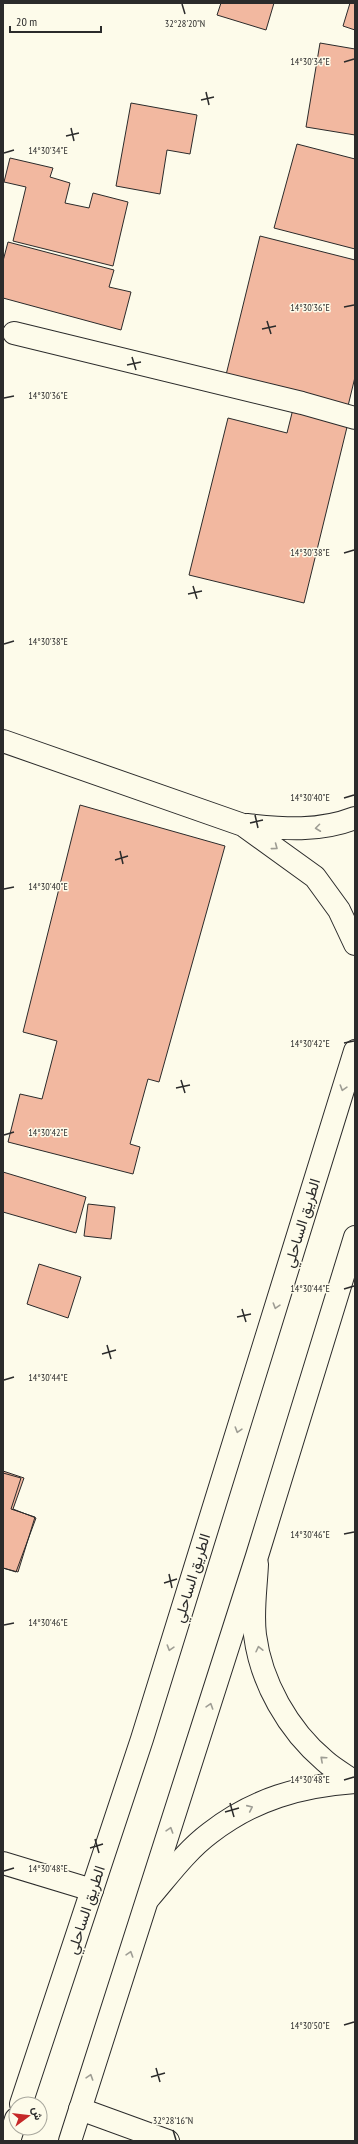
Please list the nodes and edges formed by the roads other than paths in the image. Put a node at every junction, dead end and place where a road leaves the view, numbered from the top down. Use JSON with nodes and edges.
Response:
{"nodes":[{"id":1,"x":14,"y":333,"type":"dead end"},
{"id":2,"x":355,"y":418,"type":"edge"},
{"id":3,"x":3,"y":741,"type":"edge"},
{"id":4,"x":355,"y":818,"type":"edge"},
{"id":5,"x":244,"y":824,"type":"junction"},
{"id":6,"x":355,"y":944,"type":"edge"},
{"id":7,"x":355,"y":1051,"type":"edge"},
{"id":8,"x":355,"y":1237,"type":"edge"},
{"id":9,"x":257,"y":1556,"type":"junction"},
{"id":10,"x":355,"y":1782,"type":"edge"},
{"id":11,"x":3,"y":1863,"type":"edge"},
{"id":12,"x":92,"y":1890,"type":"junction"},
{"id":13,"x":149,"y":1898,"type":"junction"},
{"id":14,"x":24,"y":2096,"type":"edge"},
{"id":15,"x":80,"y":2109,"type":"junction"},
{"id":16,"x":70,"y":2141,"type":"edge"},
{"id":17,"x":168,"y":2141,"type":"edge"}],
"edges":[{"from":1,"to":2,"type":"main road"},
{"from":3,"to":5,"type":"main road"},
{"from":4,"to":5,"type":"main road","one_way":true},
{"from":5,"to":6,"type":"main road","one_way":true},
{"from":7,"to":12,"type":"main road","name":"الطريق الساحلي","one_way":true},
{"from":8,"to":9,"type":"main road"},
{"from":10,"to":9,"type":"main road","one_way":true},
{"from":13,"to":9,"type":"main road","one_way":true},
{"from":13,"to":10,"type":"main road","one_way":true},
{"from":11,"to":12,"type":"main road"},
{"from":12,"to":14,"type":"main road","name":"الطريق الساحلي"},
{"from":15,"to":13,"type":"main road","one_way":true},
{"from":15,"to":16,"type":"main road"},
{"from":15,"to":17,"type":"main road"}]}
